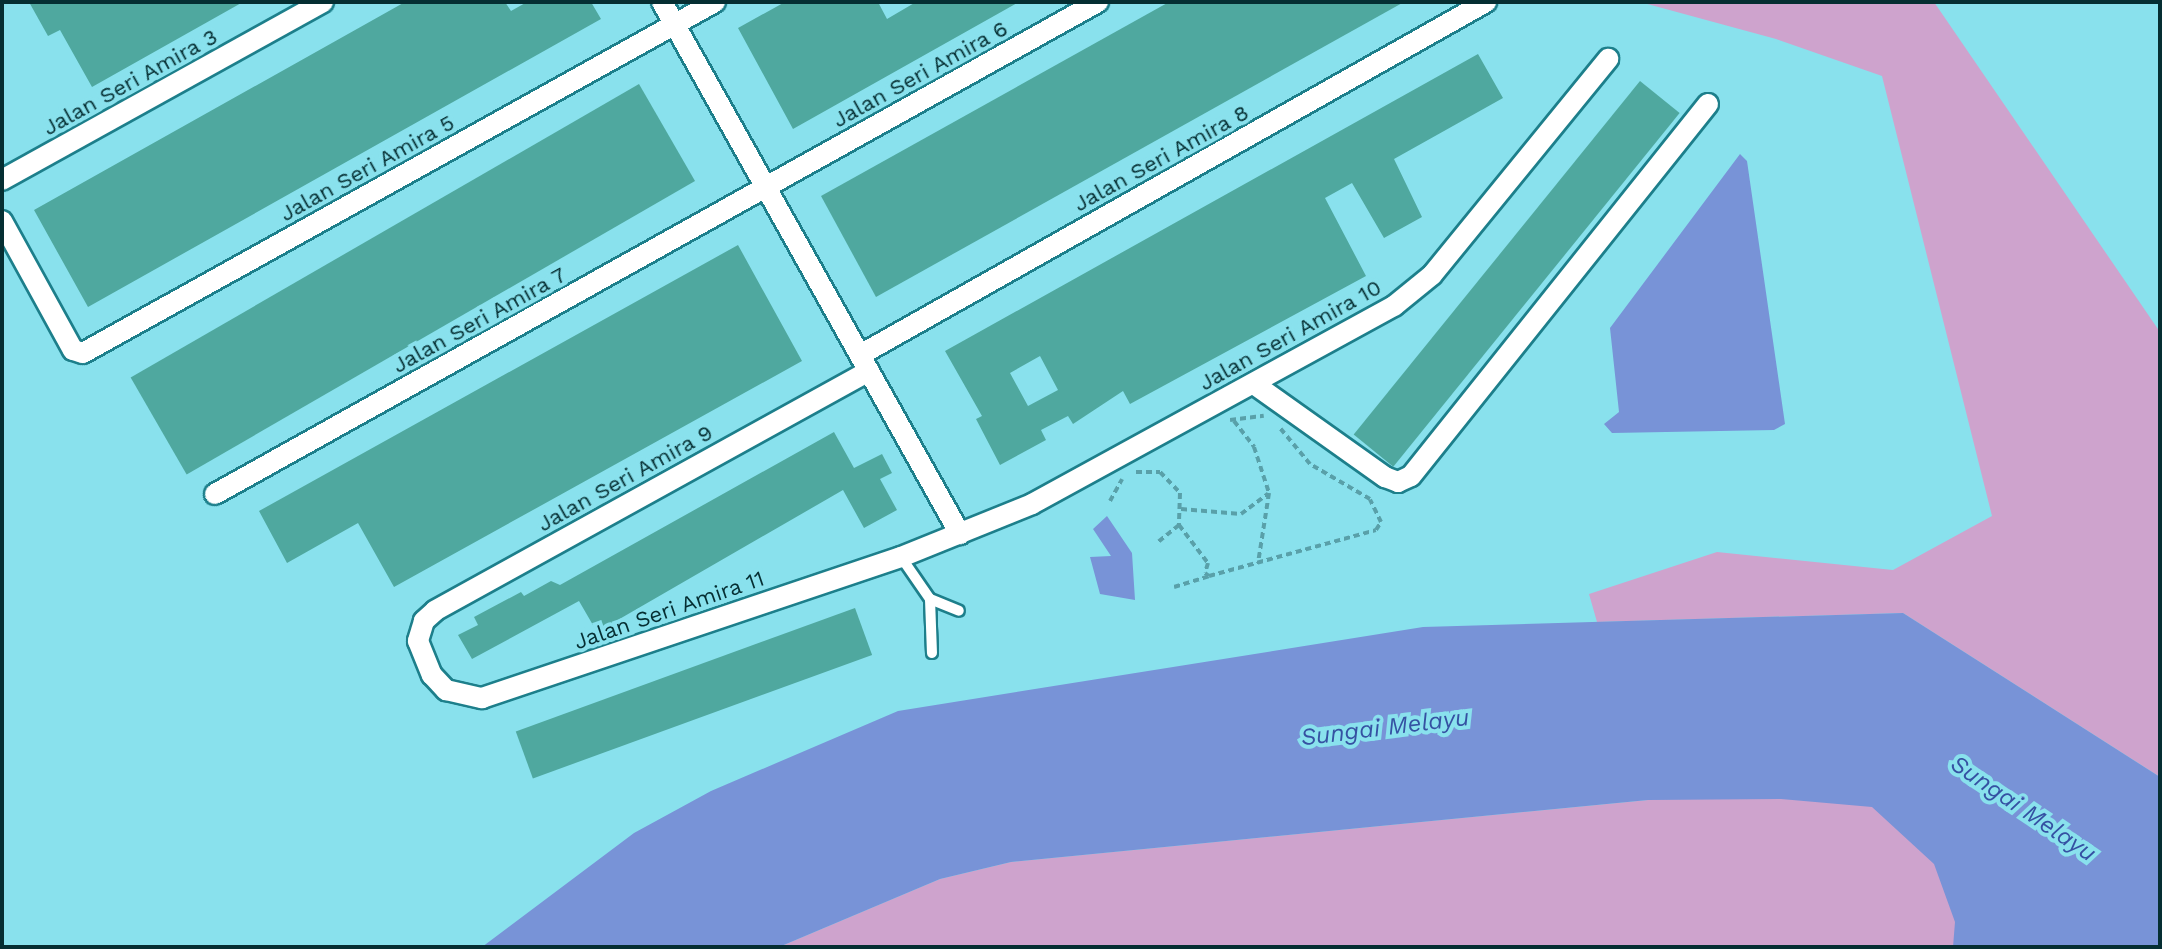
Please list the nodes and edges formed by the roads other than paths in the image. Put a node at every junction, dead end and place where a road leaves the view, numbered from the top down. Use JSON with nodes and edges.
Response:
{"nodes":[{"id":1,"x":323,"y":2,"type":"edge"},
{"id":2,"x":662,"y":2,"type":"edge"},
{"id":3,"x":715,"y":2,"type":"edge"},
{"id":4,"x":1098,"y":2,"type":"edge"},
{"id":5,"x":1486,"y":2,"type":"edge"},
{"id":6,"x":675,"y":24,"type":"junction"},
{"id":7,"x":1608,"y":59,"type":"dead end"},
{"id":8,"x":1708,"y":104,"type":"dead end"},
{"id":9,"x":2,"y":180,"type":"edge"},
{"id":10,"x":766,"y":187,"type":"junction"},
{"id":11,"x":2,"y":221,"type":"edge"},
{"id":12,"x":864,"y":363,"type":"junction"},
{"id":13,"x":1254,"y":384,"type":"junction"},
{"id":14,"x":215,"y":494,"type":"dead end"},
{"id":15,"x":960,"y":534,"type":"junction"},
{"id":16,"x":901,"y":557,"type":"junction"},
{"id":17,"x":930,"y":599,"type":"junction"},
{"id":18,"x":959,"y":611,"type":"dead end"},
{"id":19,"x":418,"y":641,"type":"joint"},
{"id":20,"x":932,"y":653,"type":"dead end"}],
"edges":[{"from":1,"to":9,"type":"street","name":"Jalan Seri Amira 3"},
{"from":2,"to":6,"type":"street"},
{"from":3,"to":6,"type":"street","name":"Jalan Seri Amira 5"},
{"from":4,"to":10,"type":"street","name":"Jalan Seri Amira 6"},
{"from":5,"to":12,"type":"street","name":"Jalan Seri Amira 8"},
{"from":6,"to":10,"type":"street"},
{"from":6,"to":11,"type":"street","name":"Jalan Seri Amira 5"},
{"from":7,"to":13,"type":"street","name":"Jalan Seri Amira 10"},
{"from":8,"to":13,"type":"street"},
{"from":10,"to":12,"type":"street"},
{"from":10,"to":14,"type":"street","name":"Jalan Seri Amira 7"},
{"from":12,"to":15,"type":"street"},
{"from":12,"to":19,"type":"street","name":"Jalan Seri Amira 9"},
{"from":13,"to":15,"type":"street","name":"Jalan Seri Amira 10"},
{"from":15,"to":16,"type":"street","name":"Jalan Seri Amira 11"},
{"from":16,"to":17,"type":"lane"},
{"from":16,"to":19,"type":"street","name":"Jalan Seri Amira 11"},
{"from":17,"to":18,"type":"lane"},
{"from":17,"to":20,"type":"lane"}]}
